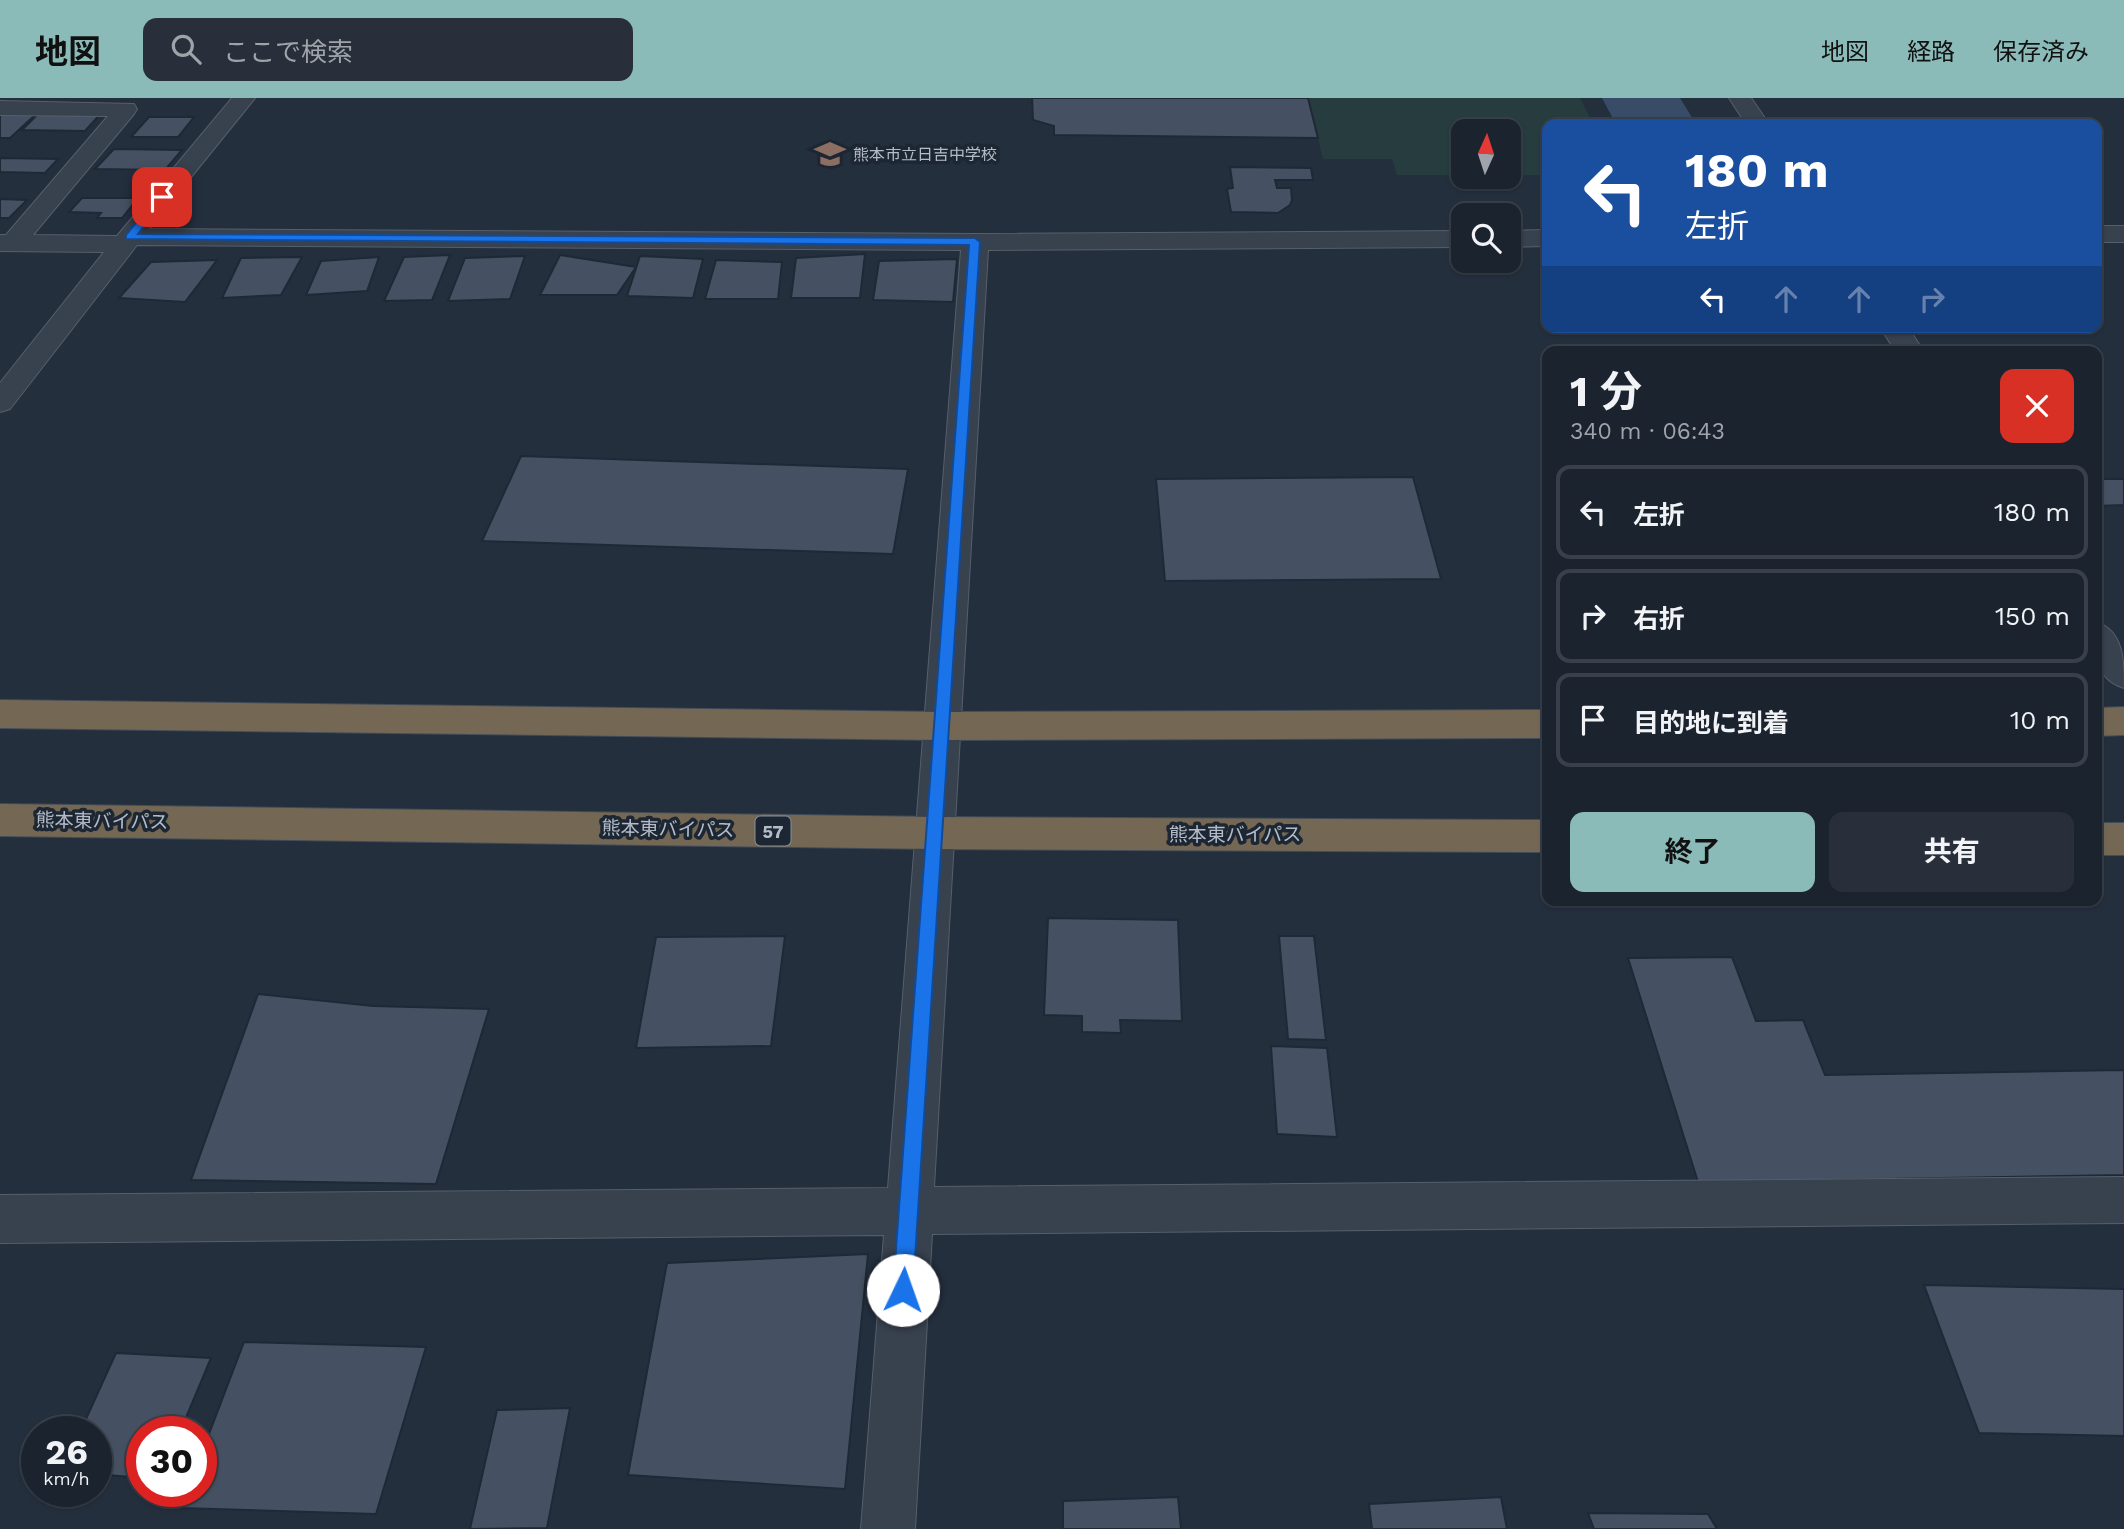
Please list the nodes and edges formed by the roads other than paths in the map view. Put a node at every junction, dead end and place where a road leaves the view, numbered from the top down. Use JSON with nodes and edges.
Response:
{"nodes":[{"id":1,"x":244,"y":98,"type":"edge"},
{"id":2,"x":1740,"y":98,"type":"edge"},
{"id":3,"x":0,"y":108,"type":"edge"},
{"id":4,"x":1755,"y":119,"type":"edge"},
{"id":5,"x":2102,"y":234,"type":"edge"},
{"id":6,"x":2124,"y":234,"type":"edge"},
{"id":7,"x":1542,"y":238,"type":"edge"},
{"id":8,"x":1451,"y":239,"type":"edge"},
{"id":9,"x":1521,"y":239,"type":"edge"},
{"id":10,"x":127,"y":240,"type":"junction"},
{"id":11,"x":975,"y":242,"type":"junction"},
{"id":12,"x":7,"y":243,"type":"edge"},
{"id":13,"x":0,"y":403,"type":"edge"},
{"id":14,"x":2102,"y":643,"type":"edge"},
{"id":15,"x":2124,"y":676,"type":"edge"},
{"id":16,"x":0,"y":714,"type":"edge"},
{"id":17,"x":2102,"y":722,"type":"edge"},
{"id":18,"x":2124,"y":722,"type":"edge"},
{"id":19,"x":1542,"y":724,"type":"edge"},
{"id":20,"x":942,"y":726,"type":"junction"},
{"id":21,"x":0,"y":820,"type":"edge"},
{"id":22,"x":934,"y":833,"type":"junction"},
{"id":23,"x":1542,"y":836,"type":"edge"},
{"id":24,"x":2102,"y":839,"type":"edge"},
{"id":25,"x":2124,"y":839,"type":"edge"},
{"id":26,"x":2124,"y":1200,"type":"edge"},
{"id":27,"x":908,"y":1211,"type":"junction"},
{"id":28,"x":0,"y":1219,"type":"edge"},
{"id":29,"x":888,"y":1529,"type":"edge"}],
"edges":[{"from":1,"to":10,"type":"street"},
{"from":2,"to":4,"type":"street"},
{"from":3,"to":12,"type":"street"},
{"from":5,"to":6,"type":"street"},
{"from":7,"to":9,"type":"street"},
{"from":8,"to":11,"type":"street"},
{"from":10,"to":11,"type":"street"},
{"from":10,"to":12,"type":"street"},
{"from":10,"to":13,"type":"street"},
{"from":11,"to":20,"type":"street"},
{"from":14,"to":15,"type":"street"},
{"from":16,"to":20,"type":"highway"},
{"from":17,"to":18,"type":"highway"},
{"from":19,"to":20,"type":"highway"},
{"from":20,"to":22,"type":"street"},
{"from":21,"to":22,"type":"highway","name":"熊本東バイパス","number":"57"},
{"from":22,"to":23,"type":"highway","name":"熊本東バイパス","number":"57"},
{"from":22,"to":27,"type":"street"},
{"from":24,"to":25,"type":"highway"},
{"from":26,"to":27,"type":"street"},
{"from":27,"to":28,"type":"street"},
{"from":27,"to":29,"type":"street"}]}
